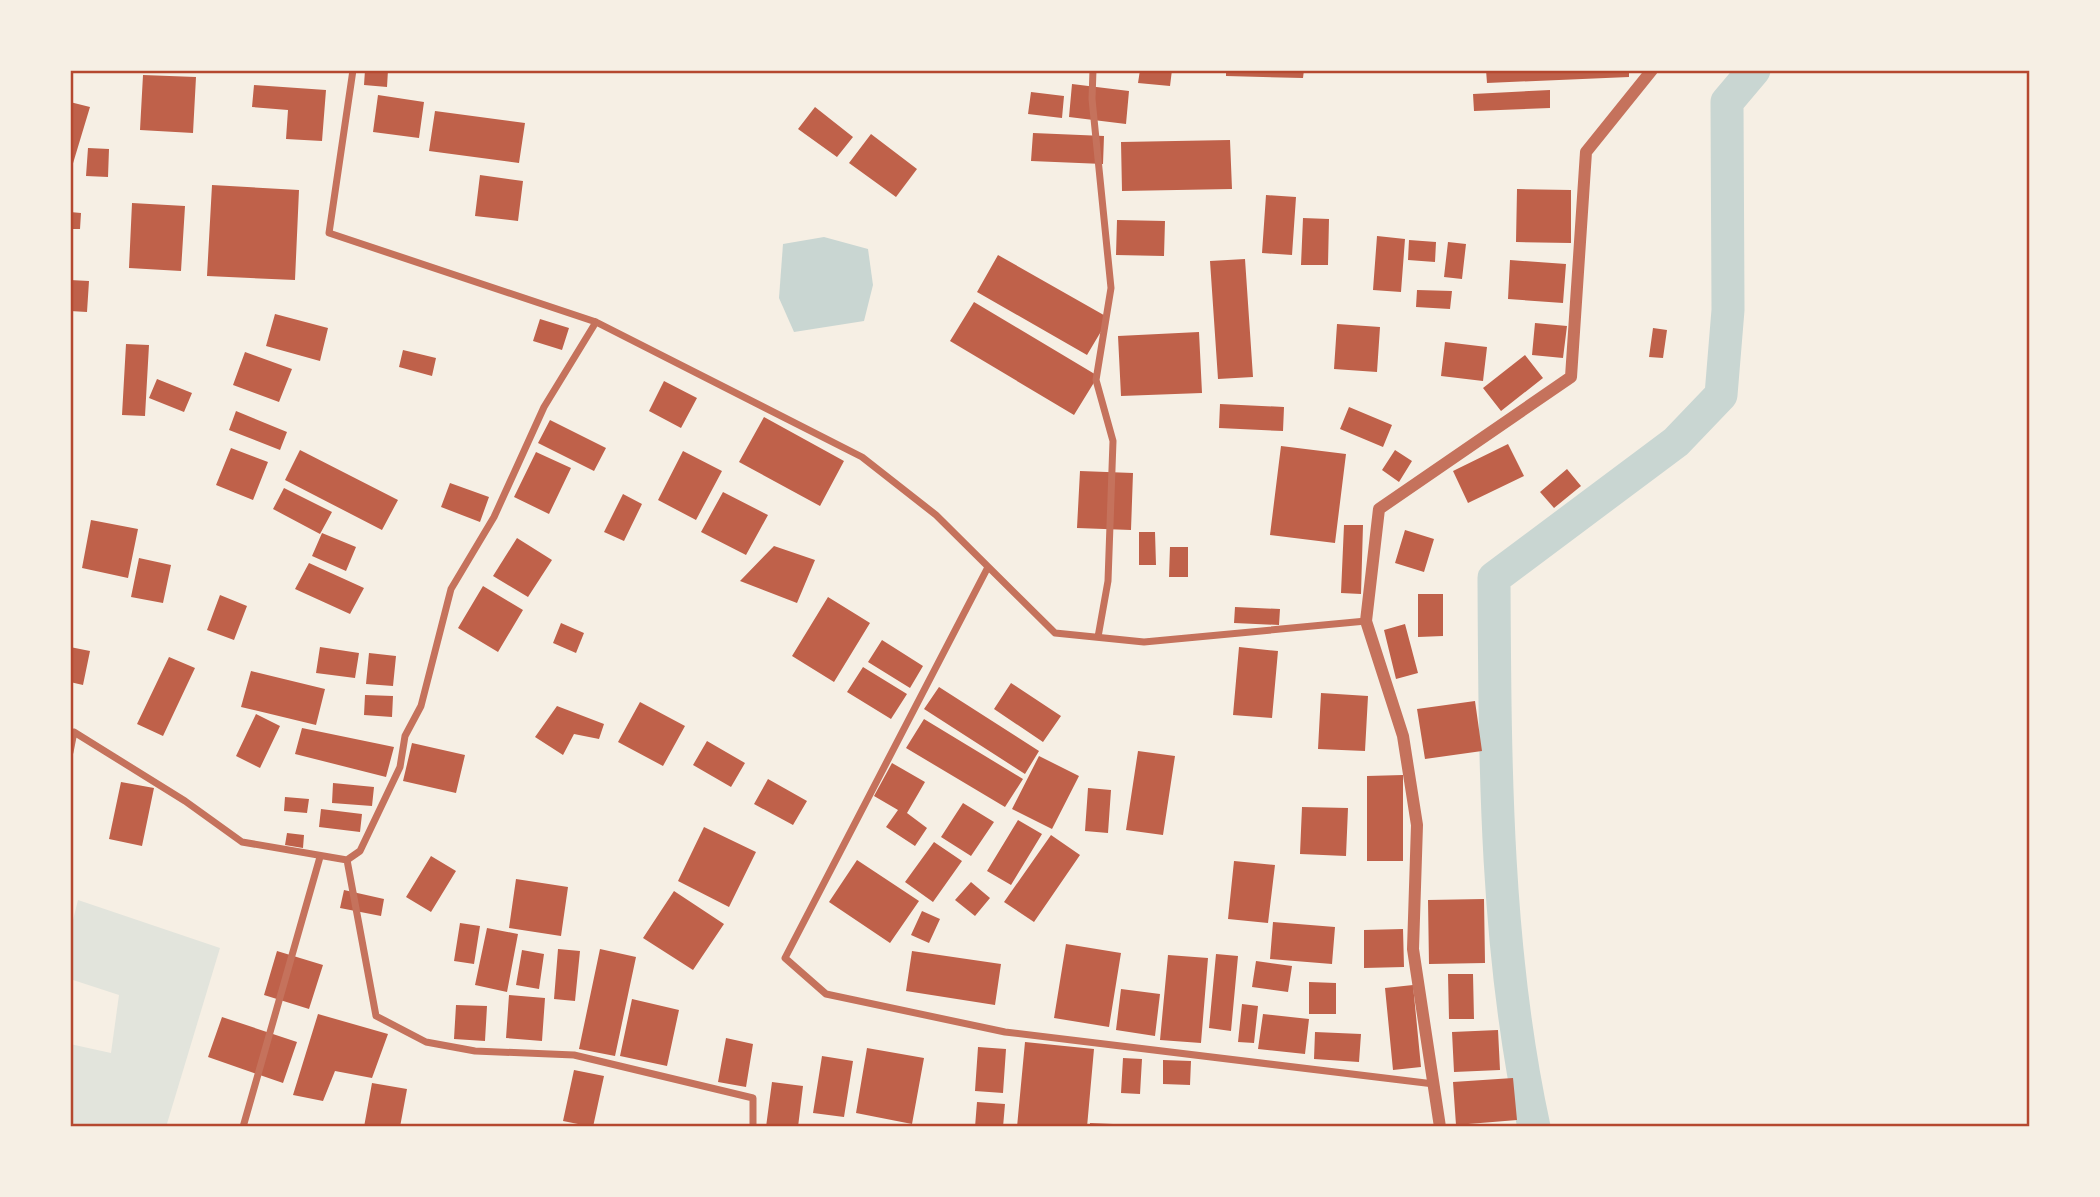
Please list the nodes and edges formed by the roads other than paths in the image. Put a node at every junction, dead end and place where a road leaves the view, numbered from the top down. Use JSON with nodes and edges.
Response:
{"nodes":[{"id":1,"x":352,"y":70,"type":"edge"},
{"id":2,"x":1093,"y":70,"type":"edge"},
{"id":3,"x":1652,"y":70,"type":"edge"},
{"id":4,"x":596,"y":322,"type":"junction"},
{"id":5,"x":988,"y":567,"type":"junction"},
{"id":6,"x":1366,"y":621,"type":"junction"},
{"id":7,"x":1098,"y":637,"type":"junction"},
{"id":8,"x":70,"y":752,"type":"edge"},
{"id":9,"x":320,"y":857,"type":"junction"},
{"id":10,"x":347,"y":860,"type":"junction"},
{"id":11,"x":1434,"y":1084,"type":"junction"},
{"id":12,"x":243,"y":1127,"type":"edge"},
{"id":13,"x":753,"y":1127,"type":"edge"},
{"id":14,"x":1440,"y":1127,"type":"edge"}],
"edges":[{"from":1,"to":4,"type":"street"},
{"from":2,"to":7,"type":"street"},
{"from":3,"to":6,"type":"street"},
{"from":4,"to":5,"type":"street"},
{"from":4,"to":10,"type":"street"},
{"from":5,"to":7,"type":"street"},
{"from":5,"to":11,"type":"street"},
{"from":6,"to":7,"type":"street"},
{"from":6,"to":11,"type":"street"},
{"from":8,"to":9,"type":"street"},
{"from":9,"to":10,"type":"street"},
{"from":9,"to":12,"type":"street"},
{"from":10,"to":13,"type":"street"},
{"from":11,"to":14,"type":"street"}]}
